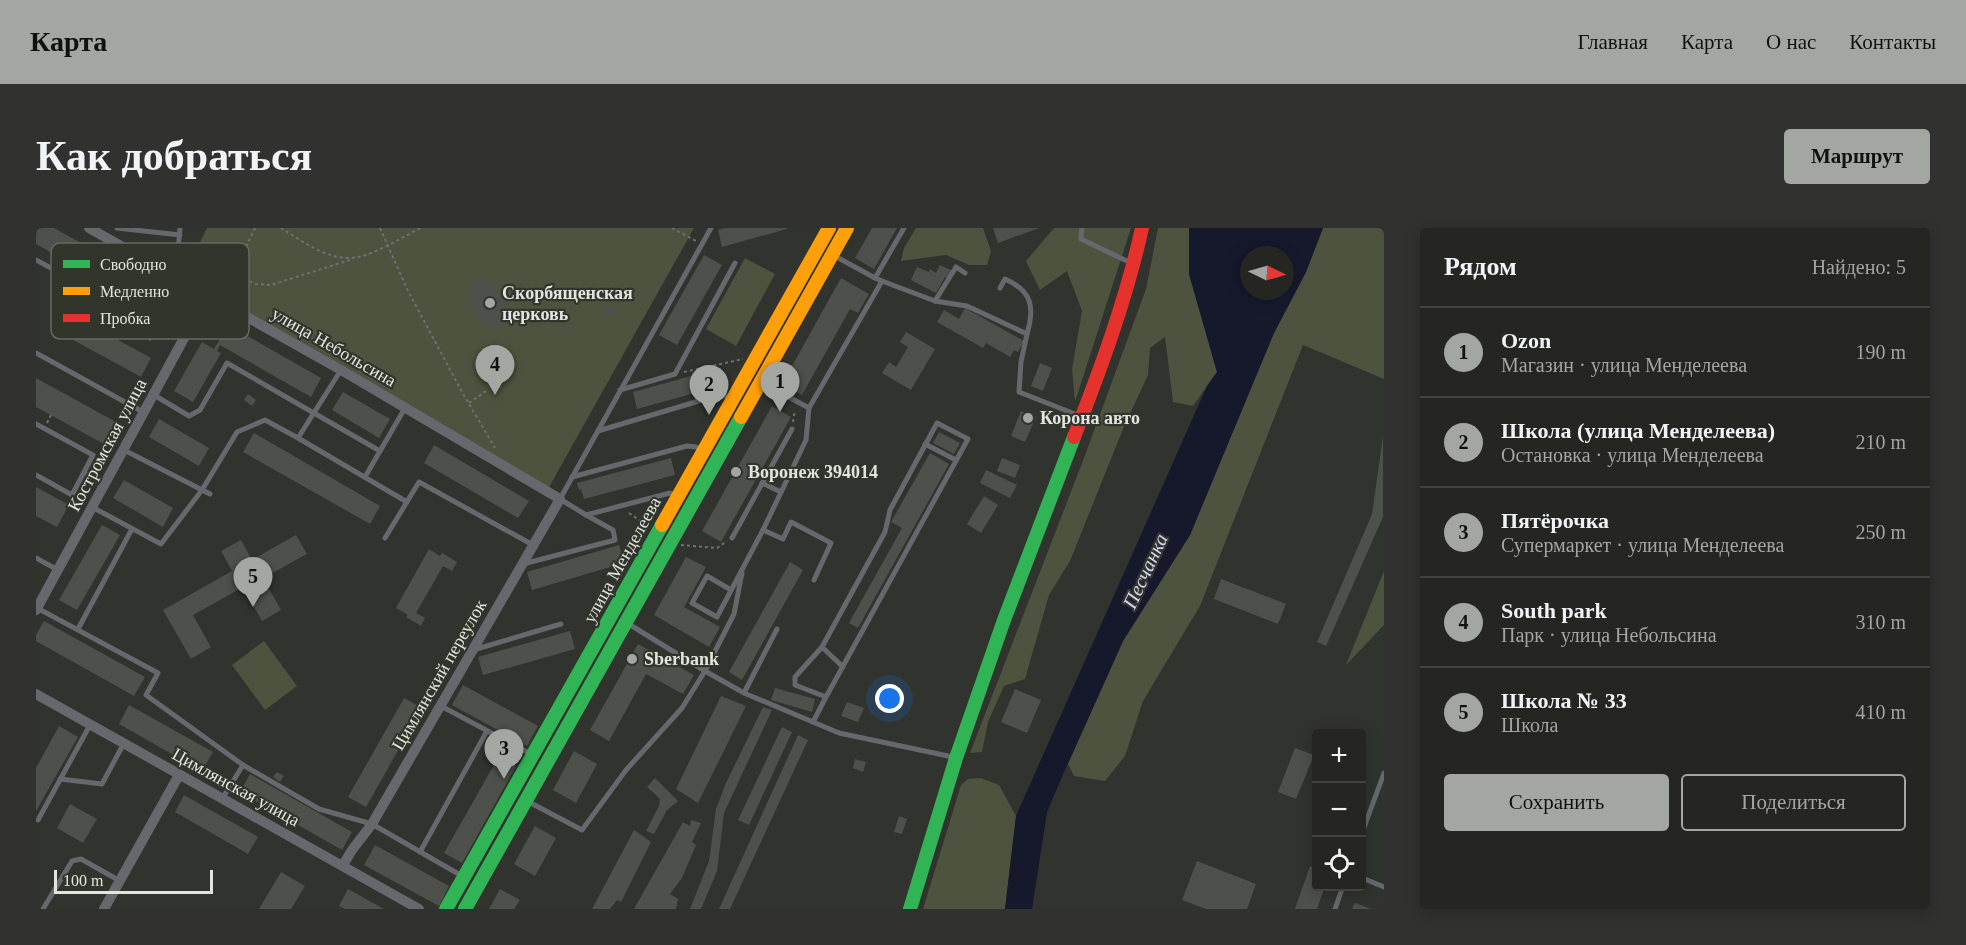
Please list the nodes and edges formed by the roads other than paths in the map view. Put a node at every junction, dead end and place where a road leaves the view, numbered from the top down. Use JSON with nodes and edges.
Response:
{"nodes":[{"id":1,"x":89,"y":228,"type":"edge"},
{"id":2,"x":117,"y":228,"type":"edge"},
{"id":3,"x":180,"y":228,"type":"edge"},
{"id":4,"x":711,"y":228,"type":"edge"},
{"id":5,"x":829,"y":228,"type":"edge"},
{"id":6,"x":847,"y":228,"type":"edge"},
{"id":7,"x":904,"y":228,"type":"edge"},
{"id":8,"x":1082,"y":228,"type":"edge"},
{"id":9,"x":1142,"y":228,"type":"edge"},
{"id":10,"x":180,"y":235,"type":"junction"},
{"id":11,"x":115,"y":243,"type":"edge"},
{"id":12,"x":179,"y":243,"type":"edge"},
{"id":13,"x":818,"y":247,"type":"junction"},
{"id":14,"x":832,"y":255,"type":"junction"},
{"id":15,"x":36,"y":260,"type":"edge"},
{"id":16,"x":735,"y":262,"type":"dead end"},
{"id":17,"x":1134,"y":264,"type":"junction"},
{"id":18,"x":51,"y":268,"type":"edge"},
{"id":19,"x":965,"y":273,"type":"dead end"},
{"id":20,"x":875,"y":278,"type":"junction"},
{"id":21,"x":882,"y":281,"type":"junction"},
{"id":22,"x":1000,"y":288,"type":"dead end"},
{"id":23,"x":935,"y":301,"type":"junction"},
{"id":24,"x":249,"y":318,"type":"edge"},
{"id":25,"x":1028,"y":334,"type":"junction"},
{"id":26,"x":183,"y":339,"type":"edge"},
{"id":27,"x":36,"y":354,"type":"edge"},
{"id":28,"x":341,"y":370,"type":"junction"},
{"id":29,"x":761,"y":382,"type":"junction"},
{"id":30,"x":620,"y":390,"type":"junction"},
{"id":31,"x":153,"y":394,"type":"junction"},
{"id":32,"x":734,"y":398,"type":"junction"},
{"id":33,"x":406,"y":407,"type":"junction"},
{"id":34,"x":809,"y":408,"type":"junction"},
{"id":35,"x":143,"y":412,"type":"junction"},
{"id":36,"x":314,"y":413,"type":"junction"},
{"id":37,"x":1082,"y":417,"type":"junction"},
{"id":38,"x":36,"y":424,"type":"edge"},
{"id":39,"x":792,"y":429,"type":"road end"},
{"id":40,"x":598,"y":431,"type":"junction"},
{"id":41,"x":298,"y":438,"type":"junction"},
{"id":42,"x":925,"y":444,"type":"junction"},
{"id":43,"x":124,"y":450,"type":"junction"},
{"id":44,"x":380,"y":451,"type":"junction"},
{"id":45,"x":704,"y":451,"type":"junction"},
{"id":46,"x":956,"y":460,"type":"junction"},
{"id":47,"x":84,"y":473,"type":"junction"},
{"id":48,"x":36,"y":475,"type":"edge"},
{"id":49,"x":365,"y":477,"type":"junction"},
{"id":50,"x":572,"y":477,"type":"junction"},
{"id":51,"x":762,"y":483,"type":"junction"},
{"id":52,"x":105,"y":484,"type":"junction"},
{"id":53,"x":202,"y":490,"type":"junction"},
{"id":54,"x":781,"y":492,"type":"junction"},
{"id":55,"x":210,"y":494,"type":"dead end"},
{"id":56,"x":678,"y":496,"type":"junction"},
{"id":57,"x":560,"y":499,"type":"junction"},
{"id":58,"x":407,"y":502,"type":"junction"},
{"id":59,"x":92,"y":507,"type":"junction"},
{"id":60,"x":586,"y":515,"type":"junction"},
{"id":61,"x":132,"y":529,"type":"junction"},
{"id":62,"x":763,"y":530,"type":"junction"},
{"id":63,"x":385,"y":538,"type":"dead end"},
{"id":64,"x":732,"y":538,"type":"road end"},
{"id":65,"x":533,"y":545,"type":"junction"},
{"id":66,"x":36,"y":558,"type":"edge"},
{"id":67,"x":522,"y":564,"type":"junction"},
{"id":68,"x":743,"y":568,"type":"junction"},
{"id":69,"x":58,"y":570,"type":"junction"},
{"id":70,"x":814,"y":580,"type":"dead end"},
{"id":71,"x":732,"y":590,"type":"junction"},
{"id":72,"x":37,"y":609,"type":"edge"},
{"id":73,"x":626,"y":622,"type":"junction"},
{"id":74,"x":561,"y":624,"type":"dead end"},
{"id":75,"x":78,"y":629,"type":"junction"},
{"id":76,"x":777,"y":629,"type":"dead end"},
{"id":77,"x":822,"y":647,"type":"junction"},
{"id":78,"x":472,"y":650,"type":"junction"},
{"id":79,"x":843,"y":667,"type":"junction"},
{"id":80,"x":705,"y":671,"type":"junction"},
{"id":81,"x":744,"y":693,"type":"junction"},
{"id":82,"x":36,"y":694,"type":"edge"},
{"id":83,"x":826,"y":697,"type":"junction"},
{"id":84,"x":439,"y":705,"type":"junction"},
{"id":85,"x":813,"y":722,"type":"junction"},
{"id":86,"x":91,"y":724,"type":"junction"},
{"id":87,"x":487,"y":731,"type":"junction"},
{"id":88,"x":124,"y":743,"type":"junction"},
{"id":89,"x":532,"y":755,"type":"junction"},
{"id":90,"x":956,"y":758,"type":"junction"},
{"id":91,"x":243,"y":765,"type":"junction"},
{"id":92,"x":1384,"y":773,"type":"edge"},
{"id":93,"x":179,"y":775,"type":"junction"},
{"id":94,"x":60,"y":779,"type":"junction"},
{"id":95,"x":222,"y":799,"type":"junction"},
{"id":96,"x":526,"y":800,"type":"junction"},
{"id":97,"x":38,"y":820,"type":"dead end"},
{"id":98,"x":1366,"y":822,"type":"edge"},
{"id":99,"x":372,"y":824,"type":"junction"},
{"id":100,"x":420,"y":852,"type":"junction"},
{"id":101,"x":343,"y":865,"type":"junction"},
{"id":102,"x":464,"y":877,"type":"junction"},
{"id":103,"x":1366,"y":880,"type":"edge"},
{"id":104,"x":120,"y":881,"type":"junction"},
{"id":105,"x":1384,"y":887,"type":"edge"},
{"id":106,"x":1341,"y":891,"type":"edge"},
{"id":107,"x":43,"y":909,"type":"edge"},
{"id":108,"x":104,"y":909,"type":"edge"},
{"id":109,"x":419,"y":909,"type":"edge"},
{"id":110,"x":446,"y":909,"type":"edge"},
{"id":111,"x":465,"y":909,"type":"edge"},
{"id":112,"x":910,"y":909,"type":"edge"},
{"id":113,"x":1335,"y":909,"type":"edge"}],
"edges":[{"from":1,"to":11,"type":"street","name":"улица Небольсина"},
{"from":2,"to":10,"type":"lane"},
{"from":3,"to":10,"type":"lane"},
{"from":4,"to":30,"type":"lane"},
{"from":5,"to":13,"type":"main road","name":"улица Менделеева"},
{"from":6,"to":14,"type":"main road","name":"улица Менделеева"},
{"from":7,"to":20,"type":"lane"},
{"from":8,"to":17,"type":"lane"},
{"from":9,"to":17,"type":"main road"},
{"from":10,"to":12,"type":"lane"},
{"from":13,"to":14,"type":"main road"},
{"from":13,"to":32,"type":"main road","name":"улица Менделеева"},
{"from":14,"to":20,"type":"lane"},
{"from":14,"to":29,"type":"main road","name":"улица Менделеева"},
{"from":15,"to":18,"type":"lane"},
{"from":16,"to":30,"type":"lane"},
{"from":17,"to":37,"type":"main road"},
{"from":19,"to":23,"type":"lane"},
{"from":20,"to":21,"type":"lane"},
{"from":21,"to":23,"type":"lane"},
{"from":21,"to":34,"type":"lane"},
{"from":22,"to":25,"type":"lane"},
{"from":23,"to":25,"type":"lane"},
{"from":24,"to":28,"type":"street","name":"улица Небольсина"},
{"from":25,"to":37,"type":"lane"},
{"from":26,"to":31,"type":"street","name":"Костромская улица"},
{"from":27,"to":35,"type":"lane"},
{"from":28,"to":33,"type":"street","name":"улица Небольсина"},
{"from":28,"to":36,"type":"lane"},
{"from":29,"to":34,"type":"lane"},
{"from":29,"to":73,"type":"main road","name":"улица Менделеева"},
{"from":30,"to":40,"type":"lane"},
{"from":31,"to":35,"type":"street","name":"Костромская улица"},
{"from":31,"to":36,"type":"lane"},
{"from":32,"to":40,"type":"lane"},
{"from":32,"to":45,"type":"main road","name":"улица Менделеева"},
{"from":33,"to":44,"type":"lane"},
{"from":33,"to":57,"type":"street","name":"улица Небольсина"},
{"from":34,"to":54,"type":"lane"},
{"from":35,"to":43,"type":"street","name":"Костромская улица"},
{"from":36,"to":41,"type":"lane"},
{"from":36,"to":44,"type":"lane"},
{"from":37,"to":90,"type":"main road"},
{"from":38,"to":47,"type":"lane"},
{"from":39,"to":51,"type":"lane"},
{"from":40,"to":50,"type":"lane"},
{"from":41,"to":49,"type":"lane"},
{"from":41,"to":53,"type":"lane"},
{"from":42,"to":46,"type":"lane"},
{"from":42,"to":46,"type":"lane"},
{"from":42,"to":77,"type":"lane"},
{"from":43,"to":52,"type":"street","name":"Костромская улица"},
{"from":43,"to":53,"type":"lane"},
{"from":44,"to":49,"type":"lane"},
{"from":45,"to":50,"type":"lane"},
{"from":45,"to":56,"type":"main road","name":"улица Менделеева"},
{"from":46,"to":79,"type":"lane"},
{"from":47,"to":48,"type":"lane"},
{"from":47,"to":52,"type":"lane"},
{"from":49,"to":58,"type":"lane"},
{"from":50,"to":57,"type":"lane"},
{"from":51,"to":54,"type":"lane"},
{"from":51,"to":64,"type":"lane"},
{"from":52,"to":59,"type":"street","name":"Костромская улица"},
{"from":53,"to":55,"type":"lane"},
{"from":53,"to":61,"type":"lane"},
{"from":54,"to":62,"type":"lane"},
{"from":56,"to":60,"type":"lane"},
{"from":56,"to":89,"type":"main road","name":"улица Менделеева"},
{"from":57,"to":60,"type":"lane"},
{"from":57,"to":65,"type":"street","name":"Цимлянский переулок"},
{"from":58,"to":63,"type":"lane"},
{"from":58,"to":65,"type":"lane"},
{"from":59,"to":61,"type":"lane"},
{"from":59,"to":69,"type":"street","name":"Костромская улица"},
{"from":60,"to":67,"type":"lane"},
{"from":61,"to":75,"type":"lane"},
{"from":62,"to":68,"type":"lane"},
{"from":62,"to":70,"type":"lane"},
{"from":65,"to":67,"type":"street","name":"Цимлянский переулок"},
{"from":66,"to":69,"type":"lane"},
{"from":67,"to":78,"type":"street","name":"Цимлянский переулок"},
{"from":68,"to":71,"type":"lane"},
{"from":68,"to":80,"type":"lane"},
{"from":69,"to":72,"type":"street","name":"Костромская улица"},
{"from":71,"to":71,"type":"lane"},
{"from":72,"to":75,"type":"lane"},
{"from":73,"to":80,"type":"lane"},
{"from":73,"to":96,"type":"main road","name":"улица Менделеева"},
{"from":74,"to":78,"type":"lane"},
{"from":75,"to":91,"type":"lane"},
{"from":76,"to":81,"type":"lane"},
{"from":77,"to":79,"type":"lane"},
{"from":77,"to":83,"type":"lane"},
{"from":78,"to":84,"type":"street","name":"Цимлянский переулок"},
{"from":79,"to":83,"type":"lane"},
{"from":80,"to":81,"type":"lane"},
{"from":80,"to":96,"type":"lane"},
{"from":81,"to":85,"type":"lane"},
{"from":82,"to":86,"type":"street","name":"Цимлянская улица"},
{"from":83,"to":85,"type":"lane"},
{"from":84,"to":87,"type":"lane"},
{"from":84,"to":99,"type":"street","name":"Цимлянский переулок"},
{"from":85,"to":90,"type":"lane"},
{"from":86,"to":88,"type":"street","name":"Цимлянская улица"},
{"from":86,"to":94,"type":"lane"},
{"from":87,"to":89,"type":"lane"},
{"from":87,"to":100,"type":"lane"},
{"from":88,"to":93,"type":"street","name":"Цимлянская улица"},
{"from":88,"to":94,"type":"lane"},
{"from":89,"to":102,"type":"main road","name":"улица Менделеева"},
{"from":90,"to":112,"type":"main road"},
{"from":91,"to":95,"type":"lane"},
{"from":91,"to":99,"type":"lane"},
{"from":92,"to":98,"type":"lane"},
{"from":93,"to":95,"type":"street","name":"Цимлянская улица"},
{"from":93,"to":104,"type":"street"},
{"from":94,"to":97,"type":"lane"},
{"from":95,"to":101,"type":"street","name":"Цимлянская улица"},
{"from":96,"to":111,"type":"main road","name":"улица Менделеева"},
{"from":99,"to":100,"type":"lane"},
{"from":99,"to":101,"type":"street","name":"Цимлянский переулок"},
{"from":100,"to":102,"type":"lane"},
{"from":101,"to":109,"type":"street","name":"Цимлянская улица"},
{"from":102,"to":110,"type":"main road","name":"улица Менделеева"},
{"from":103,"to":105,"type":"lane"},
{"from":104,"to":107,"type":"lane"},
{"from":104,"to":108,"type":"street"},
{"from":106,"to":113,"type":"lane"}]}
